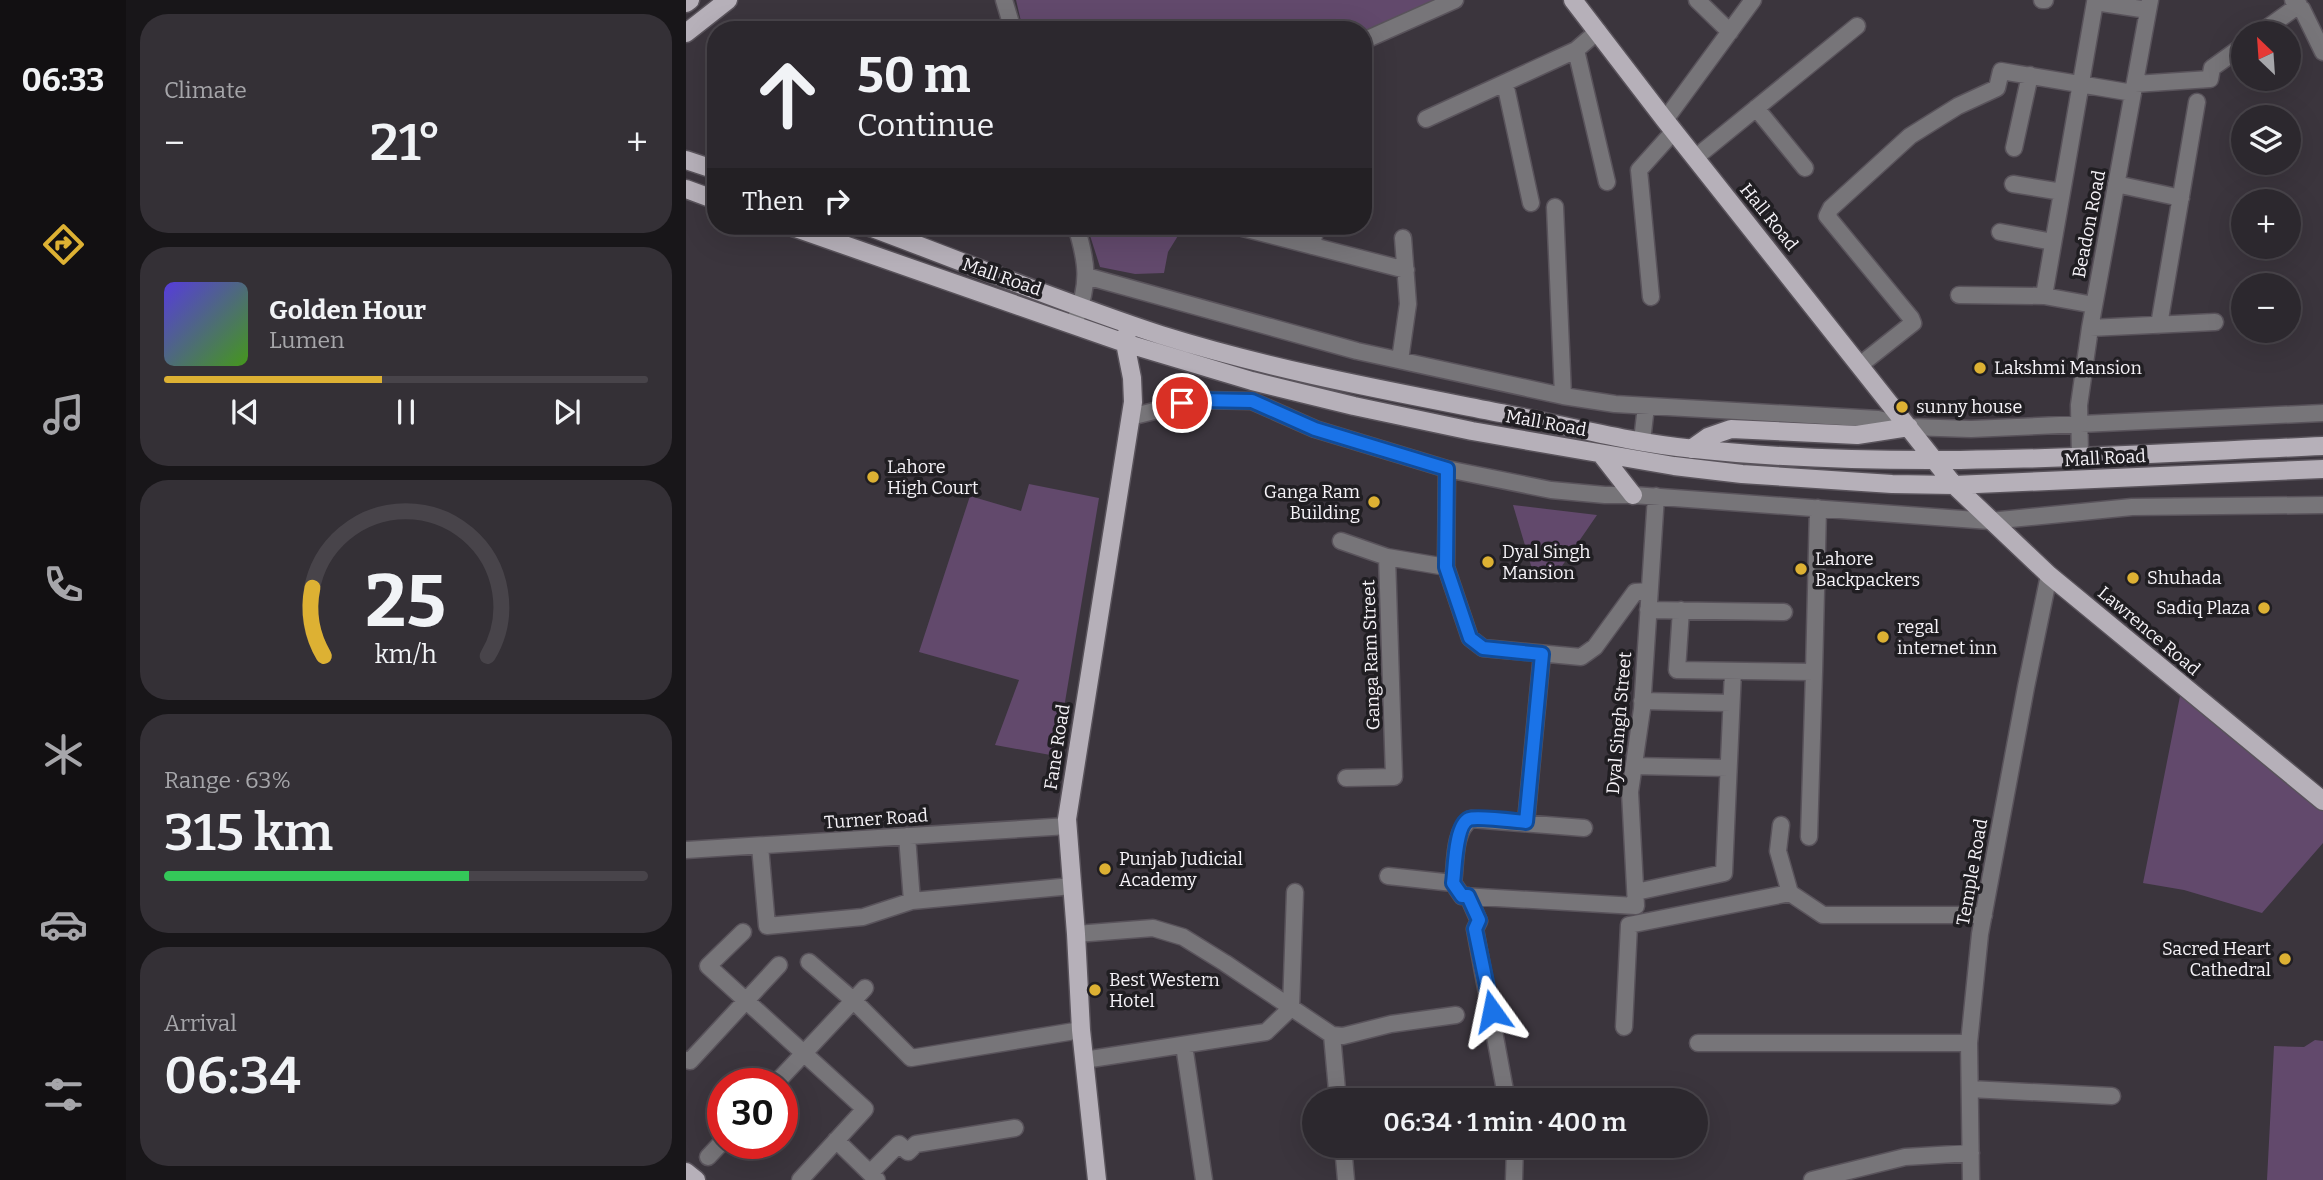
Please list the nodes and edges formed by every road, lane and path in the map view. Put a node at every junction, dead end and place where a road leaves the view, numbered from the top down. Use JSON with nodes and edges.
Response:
{"nodes":[{"id":1,"x":727,"y":0,"type":"edge"},
{"id":2,"x":1004,"y":0,"type":"edge"},
{"id":3,"x":1455,"y":0,"type":"edge"},
{"id":4,"x":1573,"y":0,"type":"edge"},
{"id":5,"x":1697,"y":0,"type":"edge"},
{"id":6,"x":1754,"y":0,"type":"edge"},
{"id":7,"x":2296,"y":3,"type":"edge"},
{"id":8,"x":2149,"y":5,"type":"edge"},
{"id":9,"x":1010,"y":21,"type":"edge"},
{"id":10,"x":2274,"y":21,"type":"edge"},
{"id":11,"x":1857,"y":26,"type":"dead end"},
{"id":12,"x":1598,"y":31,"type":"junction"},
{"id":13,"x":1730,"y":32,"type":"junction"},
{"id":14,"x":686,"y":33,"type":"edge"},
{"id":15,"x":1372,"y":37,"type":"edge"},
{"id":16,"x":1576,"y":50,"type":"junction"},
{"id":17,"x":2323,"y":52,"type":"edge"},
{"id":18,"x":2231,"y":54,"type":"edge"},
{"id":19,"x":2030,"y":75,"type":"junction"},
{"id":20,"x":1505,"y":83,"type":"junction"},
{"id":21,"x":2081,"y":84,"type":"junction"},
{"id":22,"x":2134,"y":88,"type":"junction"},
{"id":23,"x":2197,"y":102,"type":"dead end"},
{"id":24,"x":1756,"y":108,"type":"junction"},
{"id":25,"x":1426,"y":120,"type":"dead end"},
{"id":26,"x":1669,"y":126,"type":"junction"},
{"id":27,"x":2014,"y":148,"type":"dead end"},
{"id":28,"x":1695,"y":158,"type":"junction"},
{"id":29,"x":686,"y":160,"type":"edge"},
{"id":30,"x":707,"y":167,"type":"edge"},
{"id":31,"x":1805,"y":168,"type":"dead end"},
{"id":32,"x":1606,"y":182,"type":"dead end"},
{"id":33,"x":2013,"y":184,"type":"dead end"},
{"id":34,"x":2116,"y":184,"type":"junction"},
{"id":35,"x":686,"y":189,"type":"edge"},
{"id":36,"x":2062,"y":192,"type":"junction"},
{"id":37,"x":707,"y":197,"type":"edge"},
{"id":38,"x":2181,"y":198,"type":"junction"},
{"id":39,"x":1531,"y":203,"type":"dead end"},
{"id":40,"x":1555,"y":208,"type":"dead end"},
{"id":41,"x":2000,"y":232,"type":"dead end"},
{"id":42,"x":819,"y":235,"type":"edge"},
{"id":43,"x":888,"y":235,"type":"edge"},
{"id":44,"x":1078,"y":235,"type":"edge"},
{"id":45,"x":1270,"y":235,"type":"edge"},
{"id":46,"x":1314,"y":235,"type":"edge"},
{"id":47,"x":1403,"y":238,"type":"dead end"},
{"id":48,"x":2053,"y":242,"type":"junction"},
{"id":49,"x":1312,"y":246,"type":"junction"},
{"id":50,"x":1406,"y":270,"type":"junction"},
{"id":51,"x":1086,"y":276,"type":"junction"},
{"id":52,"x":1959,"y":295,"type":"dead end"},
{"id":53,"x":2044,"y":296,"type":"junction"},
{"id":54,"x":1651,"y":297,"type":"dead end"},
{"id":55,"x":2094,"y":305,"type":"junction"},
{"id":56,"x":1077,"y":315,"type":"junction"},
{"id":57,"x":2215,"y":322,"type":"dead end"},
{"id":58,"x":1129,"y":323,"type":"junction"},
{"id":59,"x":2159,"y":325,"type":"junction"},
{"id":60,"x":2090,"y":328,"type":"junction"},
{"id":61,"x":1125,"y":343,"type":"junction"},
{"id":62,"x":1400,"y":360,"type":"junction"},
{"id":63,"x":1860,"y":365,"type":"junction"},
{"id":64,"x":1252,"y":382,"type":"junction"},
{"id":65,"x":1563,"y":396,"type":"junction"},
{"id":66,"x":1252,"y":401,"type":"junction"},
{"id":67,"x":1646,"y":405,"type":"junction"},
{"id":68,"x":2323,"y":413,"type":"edge"},
{"id":69,"x":1130,"y":417,"type":"junction"},
{"id":70,"x":2078,"y":424,"type":"junction"},
{"id":71,"x":1909,"y":427,"type":"junction"},
{"id":72,"x":1642,"y":441,"type":"junction"},
{"id":73,"x":2323,"y":446,"type":"edge"},
{"id":74,"x":1692,"y":449,"type":"junction"},
{"id":75,"x":1601,"y":454,"type":"junction"},
{"id":76,"x":2080,"y":456,"type":"junction"},
{"id":77,"x":1933,"y":460,"type":"junction"},
{"id":78,"x":1447,"y":469,"type":"junction"},
{"id":79,"x":2323,"y":469,"type":"edge"},
{"id":80,"x":1954,"y":485,"type":"junction"},
{"id":81,"x":1633,"y":495,"type":"junction"},
{"id":82,"x":1656,"y":496,"type":"junction"},
{"id":83,"x":2323,"y":505,"type":"edge"},
{"id":84,"x":1818,"y":508,"type":"junction"},
{"id":85,"x":1990,"y":521,"type":"junction"},
{"id":86,"x":1341,"y":541,"type":"dead end"},
{"id":87,"x":1387,"y":557,"type":"junction"},
{"id":88,"x":1446,"y":567,"type":"junction"},
{"id":89,"x":2049,"y":575,"type":"junction"},
{"id":90,"x":1649,"y":591,"type":"junction"},
{"id":91,"x":1648,"y":610,"type":"junction"},
{"id":92,"x":1681,"y":610,"type":"junction"},
{"id":93,"x":1784,"y":612,"type":"dead end"},
{"id":94,"x":1542,"y":654,"type":"junction"},
{"id":95,"x":1732,"y":671,"type":"junction"},
{"id":96,"x":1814,"y":671,"type":"junction"},
{"id":97,"x":1642,"y":701,"type":"junction"},
{"id":98,"x":1731,"y":703,"type":"junction"},
{"id":99,"x":1634,"y":766,"type":"junction"},
{"id":100,"x":1728,"y":768,"type":"junction"},
{"id":101,"x":1346,"y":778,"type":"dead end"},
{"id":102,"x":2323,"y":801,"type":"edge"},
{"id":103,"x":1526,"y":822,"type":"junction"},
{"id":104,"x":1780,"y":825,"type":"dead end"},
{"id":105,"x":1068,"y":826,"type":"junction"},
{"id":106,"x":1584,"y":828,"type":"dead end"},
{"id":107,"x":907,"y":836,"type":"junction"},
{"id":108,"x":1809,"y":837,"type":"dead end"},
{"id":109,"x":760,"y":846,"type":"junction"},
{"id":110,"x":686,"y":850,"type":"edge"},
{"id":111,"x":1388,"y":876,"type":"dead end"},
{"id":112,"x":1072,"y":886,"type":"junction"},
{"id":113,"x":1636,"y":891,"type":"junction"},
{"id":114,"x":1295,"y":892,"type":"dead end"},
{"id":115,"x":1461,"y":892,"type":"junction"},
{"id":116,"x":1790,"y":893,"type":"junction"},
{"id":117,"x":912,"y":901,"type":"junction"},
{"id":118,"x":1984,"y":915,"type":"junction"},
{"id":119,"x":743,"y":932,"type":"dead end"},
{"id":120,"x":1076,"y":934,"type":"junction"},
{"id":121,"x":809,"y":962,"type":"dead end"},
{"id":122,"x":779,"y":965,"type":"dead end"},
{"id":123,"x":864,"y":988,"type":"dead end"},
{"id":124,"x":853,"y":1000,"type":"junction"},
{"id":125,"x":746,"y":1001,"type":"junction"},
{"id":126,"x":1291,"y":1008,"type":"junction"},
{"id":127,"x":1455,"y":1015,"type":"dead end"},
{"id":128,"x":1624,"y":1027,"type":"dead end"},
{"id":129,"x":1081,"y":1030,"type":"junction"},
{"id":130,"x":1332,"y":1035,"type":"junction"},
{"id":131,"x":1969,"y":1042,"type":"junction"},
{"id":132,"x":1698,"y":1043,"type":"dead end"},
{"id":133,"x":1184,"y":1045,"type":"junction"},
{"id":134,"x":803,"y":1053,"type":"junction"},
{"id":135,"x":686,"y":1060,"type":"edge"},
{"id":136,"x":1084,"y":1060,"type":"junction"},
{"id":137,"x":790,"y":1068,"type":"edge"},
{"id":138,"x":1337,"y":1088,"type":"edge"},
{"id":139,"x":1505,"y":1088,"type":"edge"},
{"id":140,"x":1970,"y":1088,"type":"junction"},
{"id":141,"x":2112,"y":1096,"type":"dead end"},
{"id":142,"x":1015,"y":1128,"type":"dead end"},
{"id":143,"x":836,"y":1140,"type":"junction"},
{"id":144,"x":1972,"y":1153,"type":"junction"},
{"id":145,"x":1344,"y":1158,"type":"edge"},
{"id":146,"x":1515,"y":1158,"type":"edge"},
{"id":147,"x":686,"y":1172,"type":"edge"},
{"id":148,"x":1864,"y":1173,"type":"edge"},
{"id":149,"x":873,"y":1176,"type":"edge"},
{"id":150,"x":696,"y":1180,"type":"edge"},
{"id":151,"x":800,"y":1180,"type":"edge"},
{"id":152,"x":1097,"y":1180,"type":"edge"},
{"id":153,"x":1204,"y":1180,"type":"edge"},
{"id":154,"x":1346,"y":1180,"type":"edge"},
{"id":155,"x":1514,"y":1180,"type":"edge"},
{"id":156,"x":1812,"y":1180,"type":"edge"},
{"id":157,"x":1971,"y":1180,"type":"edge"}],
"edges":[{"from":1,"to":14,"type":"main road"},
{"from":2,"to":9,"type":"street"},
{"from":3,"to":15,"type":"street"},
{"from":4,"to":12,"type":"main road","name":"Hall Road"},
{"from":5,"to":13,"type":"street"},
{"from":6,"to":13,"type":"street"},
{"from":7,"to":10,"type":"street"},
{"from":7,"to":17,"type":"street"},
{"from":8,"to":21,"type":"street"},
{"from":8,"to":22,"type":"street","name":"Beadon Road"},
{"from":11,"to":24,"type":"street"},
{"from":12,"to":16,"type":"street"},
{"from":12,"to":26,"type":"main road","name":"Hall Road"},
{"from":13,"to":26,"type":"street"},
{"from":16,"to":20,"type":"street"},
{"from":16,"to":32,"type":"street"},
{"from":18,"to":22,"type":"street"},
{"from":19,"to":21,"type":"street"},
{"from":19,"to":27,"type":"street"},
{"from":19,"to":63,"type":"street"},
{"from":20,"to":25,"type":"street"},
{"from":20,"to":39,"type":"street"},
{"from":21,"to":22,"type":"street"},
{"from":21,"to":36,"type":"street"},
{"from":22,"to":34,"type":"street","name":"Beadon Road"},
{"from":23,"to":38,"type":"street"},
{"from":24,"to":28,"type":"street"},
{"from":24,"to":31,"type":"street"},
{"from":26,"to":28,"type":"main road","name":"Hall Road"},
{"from":26,"to":54,"type":"street"},
{"from":28,"to":63,"type":"main road","name":"Hall Road"},
{"from":29,"to":30,"type":"main road"},
{"from":33,"to":36,"type":"street"},
{"from":34,"to":38,"type":"street"},
{"from":34,"to":55,"type":"street","name":"Beadon Road"},
{"from":35,"to":37,"type":"main road"},
{"from":36,"to":48,"type":"street"},
{"from":38,"to":59,"type":"street"},
{"from":40,"to":65,"type":"street"},
{"from":41,"to":48,"type":"street"},
{"from":42,"to":56,"type":"main road","name":"Mall Road"},
{"from":43,"to":56,"type":"main road","name":"Mall Road"},
{"from":44,"to":51,"type":"street"},
{"from":45,"to":49,"type":"street"},
{"from":46,"to":49,"type":"street"},
{"from":47,"to":50,"type":"street"},
{"from":48,"to":53,"type":"street"},
{"from":49,"to":50,"type":"street"},
{"from":50,"to":62,"type":"street"},
{"from":51,"to":56,"type":"street"},
{"from":51,"to":62,"type":"street"},
{"from":52,"to":53,"type":"street"},
{"from":53,"to":55,"type":"street"},
{"from":55,"to":60,"type":"street","name":"Beadon Road"},
{"from":56,"to":58,"type":"main road","name":"Mall Road"},
{"from":56,"to":61,"type":"main road","name":"Mall Road"},
{"from":57,"to":59,"type":"street"},
{"from":58,"to":61,"type":"main road","name":"Fane Road"},
{"from":58,"to":72,"type":"main road","name":"Mall Road"},
{"from":59,"to":60,"type":"street"},
{"from":60,"to":70,"type":"street","name":"Beadon Road"},
{"from":61,"to":64,"type":"main road","name":"Mall Road"},
{"from":61,"to":69,"type":"main road","name":"Fane Road"},
{"from":62,"to":65,"type":"street"},
{"from":63,"to":71,"type":"main road","name":"Hall Road"},
{"from":64,"to":66,"type":"street"},
{"from":64,"to":75,"type":"main road","name":"Mall Road"},
{"from":65,"to":67,"type":"street"},
{"from":66,"to":69,"type":"street"},
{"from":66,"to":78,"type":"street"},
{"from":67,"to":71,"type":"street"},
{"from":67,"to":72,"type":"street"},
{"from":68,"to":70,"type":"street"},
{"from":69,"to":105,"type":"main road","name":"Fane Road"},
{"from":70,"to":71,"type":"street"},
{"from":70,"to":76,"type":"street","name":"Beadon Road"},
{"from":71,"to":74,"type":"main road"},
{"from":71,"to":77,"type":"main road","name":"Hall Road"},
{"from":72,"to":74,"type":"main road","name":"Mall Road"},
{"from":73,"to":76,"type":"main road","name":"Mall Road"},
{"from":74,"to":77,"type":"main road","name":"Mall Road"},
{"from":75,"to":80,"type":"main road","name":"Mall Road"},
{"from":75,"to":81,"type":"main road"},
{"from":76,"to":77,"type":"main road","name":"Mall Road"},
{"from":77,"to":80,"type":"main road","name":"Hall Road"},
{"from":78,"to":81,"type":"street"},
{"from":78,"to":88,"type":"street"},
{"from":79,"to":80,"type":"main road","name":"Mall Road"},
{"from":80,"to":85,"type":"main road","name":"Lawrence Road"},
{"from":81,"to":82,"type":"street"},
{"from":82,"to":84,"type":"street"},
{"from":82,"to":90,"type":"street","name":"Dyal Singh Street"},
{"from":83,"to":85,"type":"street"},
{"from":84,"to":85,"type":"street"},
{"from":84,"to":96,"type":"street"},
{"from":85,"to":89,"type":"main road","name":"Lawrence Road"},
{"from":86,"to":87,"type":"street"},
{"from":87,"to":88,"type":"street","name":"Ganga Ram Street"},
{"from":87,"to":101,"type":"street","name":"Ganga Ram Street"},
{"from":88,"to":94,"type":"street"},
{"from":89,"to":102,"type":"main road","name":"Lawrence Road"},
{"from":89,"to":118,"type":"street","name":"Temple Road"},
{"from":90,"to":91,"type":"street","name":"Dyal Singh Street"},
{"from":90,"to":94,"type":"street"},
{"from":91,"to":92,"type":"street"},
{"from":91,"to":97,"type":"street","name":"Dyal Singh Street"},
{"from":92,"to":93,"type":"street"},
{"from":92,"to":95,"type":"street"},
{"from":94,"to":103,"type":"street"},
{"from":95,"to":96,"type":"street"},
{"from":95,"to":98,"type":"street"},
{"from":96,"to":108,"type":"street"},
{"from":97,"to":98,"type":"street"},
{"from":97,"to":99,"type":"street","name":"Dyal Singh Street"},
{"from":98,"to":100,"type":"street"},
{"from":99,"to":100,"type":"street"},
{"from":99,"to":113,"type":"street","name":"Dyal Singh Street"},
{"from":100,"to":113,"type":"street"},
{"from":103,"to":106,"type":"street"},
{"from":103,"to":115,"type":"street"},
{"from":104,"to":116,"type":"street"},
{"from":105,"to":107,"type":"street","name":"Turner Road"},
{"from":105,"to":112,"type":"main road","name":"Fane Road"},
{"from":107,"to":109,"type":"street","name":"Turner Road"},
{"from":107,"to":117,"type":"street"},
{"from":109,"to":110,"type":"street","name":"Turner Road"},
{"from":109,"to":117,"type":"street"},
{"from":111,"to":115,"type":"street"},
{"from":112,"to":117,"type":"street"},
{"from":112,"to":120,"type":"main road","name":"Fane Road"},
{"from":113,"to":115,"type":"street"},
{"from":114,"to":126,"type":"street"},
{"from":115,"to":139,"type":"street"},
{"from":116,"to":118,"type":"street"},
{"from":116,"to":128,"type":"street"},
{"from":118,"to":131,"type":"street","name":"Temple Road"},
{"from":119,"to":125,"type":"street"},
{"from":120,"to":126,"type":"street"},
{"from":120,"to":129,"type":"main road","name":"Fane Road"},
{"from":121,"to":124,"type":"street"},
{"from":122,"to":125,"type":"street"},
{"from":123,"to":124,"type":"street"},
{"from":124,"to":129,"type":"street"},
{"from":124,"to":134,"type":"street"},
{"from":125,"to":134,"type":"street"},
{"from":125,"to":135,"type":"street"},
{"from":126,"to":130,"type":"street"},
{"from":126,"to":133,"type":"street"},
{"from":127,"to":130,"type":"street"},
{"from":129,"to":136,"type":"main road","name":"Fane Road"},
{"from":130,"to":138,"type":"street"},
{"from":131,"to":132,"type":"street"},
{"from":131,"to":140,"type":"street","name":"Temple Road"},
{"from":133,"to":136,"type":"street"},
{"from":133,"to":153,"type":"street"},
{"from":134,"to":137,"type":"street"},
{"from":134,"to":143,"type":"street"},
{"from":136,"to":152,"type":"main road","name":"Fane Road"},
{"from":140,"to":141,"type":"street"},
{"from":140,"to":144,"type":"street","name":"Temple Road"},
{"from":142,"to":149,"type":"street"},
{"from":143,"to":149,"type":"street"},
{"from":143,"to":151,"type":"street"},
{"from":144,"to":148,"type":"street"},
{"from":144,"to":157,"type":"street","name":"Temple Road"},
{"from":145,"to":154,"type":"street"},
{"from":146,"to":155,"type":"street"},
{"from":147,"to":150,"type":"main road"},
{"from":148,"to":156,"type":"street"}]}
